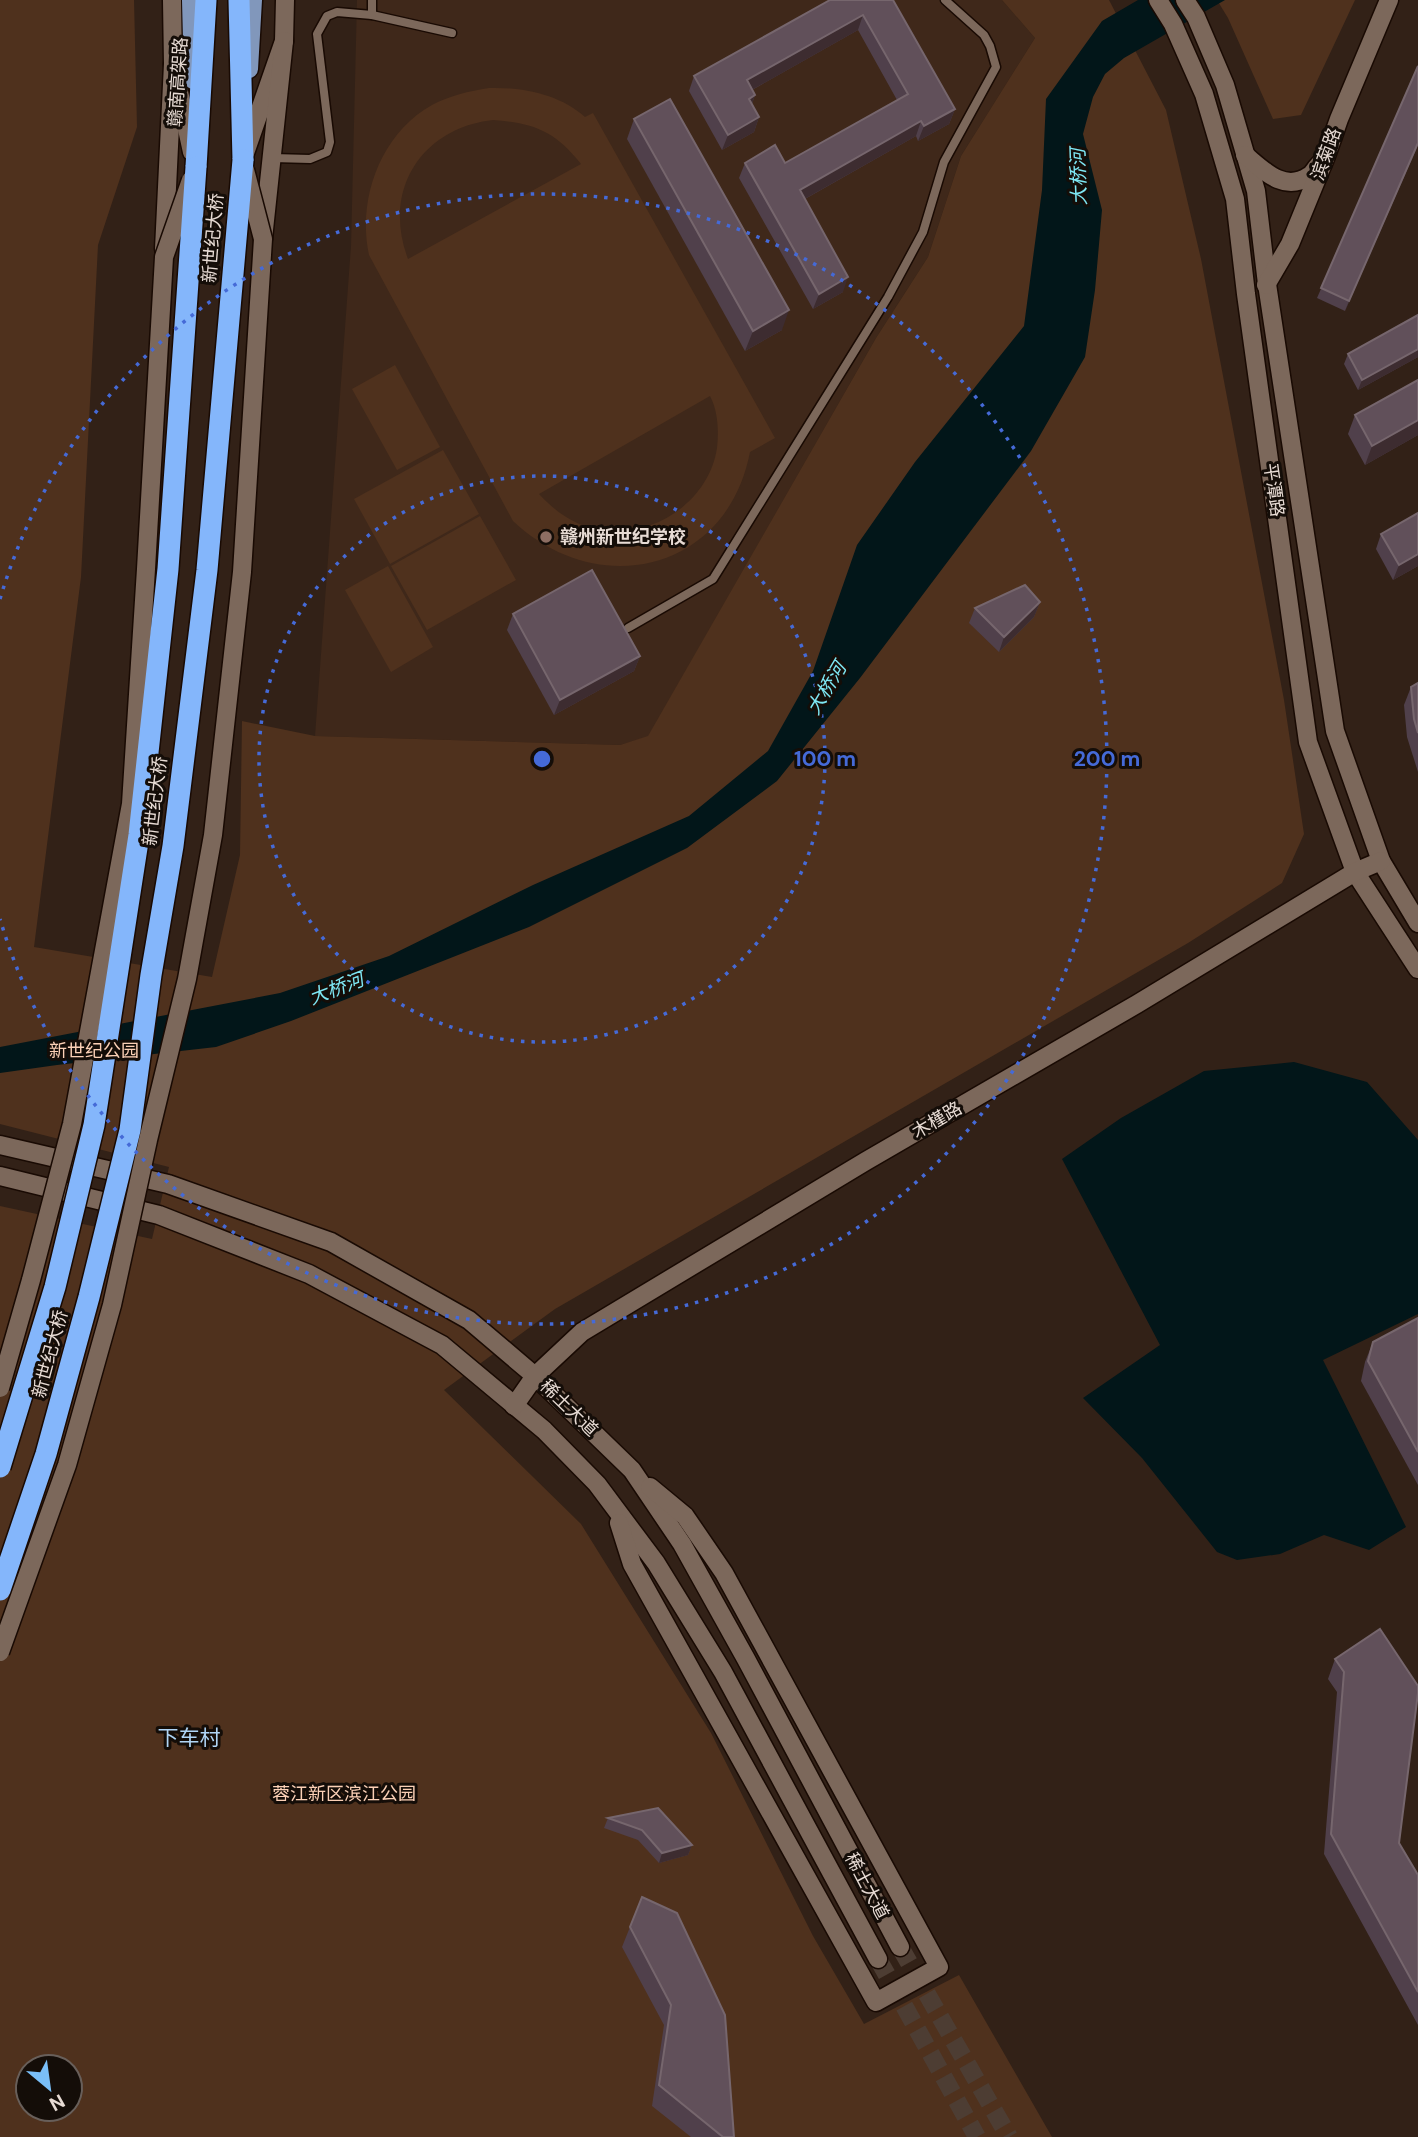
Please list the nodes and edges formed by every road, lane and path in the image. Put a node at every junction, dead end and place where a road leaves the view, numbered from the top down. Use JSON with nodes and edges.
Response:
{"nodes":[{"id":1,"x":172,"y":0,"type":"edge"},
{"id":2,"x":191,"y":0,"type":"edge"},
{"id":3,"x":206,"y":0,"type":"edge"},
{"id":4,"x":239,"y":0,"type":"edge"},
{"id":5,"x":253,"y":0,"type":"edge"},
{"id":6,"x":285,"y":0,"type":"edge"},
{"id":7,"x":372,"y":0,"type":"edge"},
{"id":8,"x":945,"y":0,"type":"edge"},
{"id":9,"x":1157,"y":0,"type":"edge"},
{"id":10,"x":1185,"y":0,"type":"edge"},
{"id":11,"x":1389,"y":0,"type":"edge"},
{"id":12,"x":372,"y":15,"type":"junction"},
{"id":13,"x":452,"y":33,"type":"dead end"},
{"id":14,"x":284,"y":41,"type":"junction"},
{"id":15,"x":173,"y":64,"type":"junction"},
{"id":16,"x":1245,"y":155,"type":"junction"},
{"id":17,"x":1326,"y":156,"type":"junction"},
{"id":18,"x":273,"y":158,"type":"junction"},
{"id":19,"x":243,"y":160,"type":"junction"},
{"id":20,"x":196,"y":167,"type":"junction"},
{"id":21,"x":263,"y":239,"type":"junction"},
{"id":22,"x":164,"y":257,"type":"junction"},
{"id":23,"x":1267,"y":284,"type":"junction"},
{"id":24,"x":1247,"y":294,"type":"junction"},
{"id":25,"x":628,"y":628,"type":"edge"},
{"id":26,"x":1381,"y":861,"type":"junction"},
{"id":27,"x":1355,"y":872,"type":"junction"},
{"id":28,"x":1418,"y":923,"type":"edge"},
{"id":29,"x":1418,"y":969,"type":"edge"},
{"id":30,"x":0,"y":1145,"type":"edge"},
{"id":31,"x":0,"y":1176,"type":"edge"},
{"id":32,"x":535,"y":1376,"type":"junction"},
{"id":33,"x":0,"y":1388,"type":"edge"},
{"id":34,"x":514,"y":1406,"type":"junction"},
{"id":35,"x":0,"y":1467,"type":"edge"},
{"id":36,"x":635,"y":1474,"type":"junction"},
{"id":37,"x":615,"y":1509,"type":"junction"},
{"id":38,"x":0,"y":1590,"type":"edge"},
{"id":39,"x":0,"y":1652,"type":"edge"},
{"id":40,"x":900,"y":1947,"type":"tunnel mouth"},
{"id":41,"x":877,"y":1959,"type":"tunnel mouth"}],
"edges":[{"from":1,"to":15,"type":"street"},
{"from":2,"to":20,"type":"main road","name":"新世纪大桥"},
{"from":3,"to":20,"type":"highway","name":"赣南高架路"},
{"from":4,"to":19,"type":"highway"},
{"from":5,"to":19,"type":"main road","name":"新世纪大桥"},
{"from":6,"to":14,"type":"street"},
{"from":7,"to":12,"type":"lane"},
{"from":8,"to":25,"type":"lane"},
{"from":9,"to":24,"type":"street","name":"平潭路"},
{"from":10,"to":16,"type":"street","name":"平潭路"},
{"from":11,"to":17,"type":"street","name":"滨菊路"},
{"from":12,"to":13,"type":"lane"},
{"from":12,"to":18,"type":"lane"},
{"from":14,"to":18,"type":"street"},
{"from":14,"to":19,"type":"street"},
{"from":15,"to":20,"type":"street"},
{"from":15,"to":22,"type":"street"},
{"from":16,"to":17,"type":"street"},
{"from":16,"to":23,"type":"street","name":"平潭路"},
{"from":17,"to":23,"type":"street","name":"滨菊路"},
{"from":18,"to":21,"type":"street"},
{"from":19,"to":21,"type":"street","bridge":true},
{"from":19,"to":38,"type":"highway","name":"新世纪大桥","bridge":true},
{"from":20,"to":22,"type":"street","bridge":true},
{"from":20,"to":35,"type":"highway","name":"新世纪大桥","bridge":true},
{"from":21,"to":39,"type":"street","bridge":true},
{"from":22,"to":33,"type":"street","bridge":true},
{"from":23,"to":24,"type":"street"},
{"from":23,"to":26,"type":"street","name":"平潭路"},
{"from":24,"to":27,"type":"street","name":"平潭路"},
{"from":26,"to":27,"type":"street","name":"木槿路"},
{"from":26,"to":28,"type":"street","name":"平潭路"},
{"from":27,"to":29,"type":"street","name":"平潭路"},
{"from":27,"to":32,"type":"street","name":"木槿路"},
{"from":30,"to":32,"type":"street","name":"稀土大道"},
{"from":31,"to":34,"type":"street","name":"稀土大道"},
{"from":32,"to":34,"type":"street","name":"木槿路"},
{"from":32,"to":36,"type":"street","name":"稀土大道"},
{"from":34,"to":37,"type":"street","name":"稀土大道"},
{"from":36,"to":37,"type":"street"},
{"from":36,"to":40,"type":"street","name":"稀土大道"},
{"from":37,"to":41,"type":"street","name":"稀土大道"}]}
